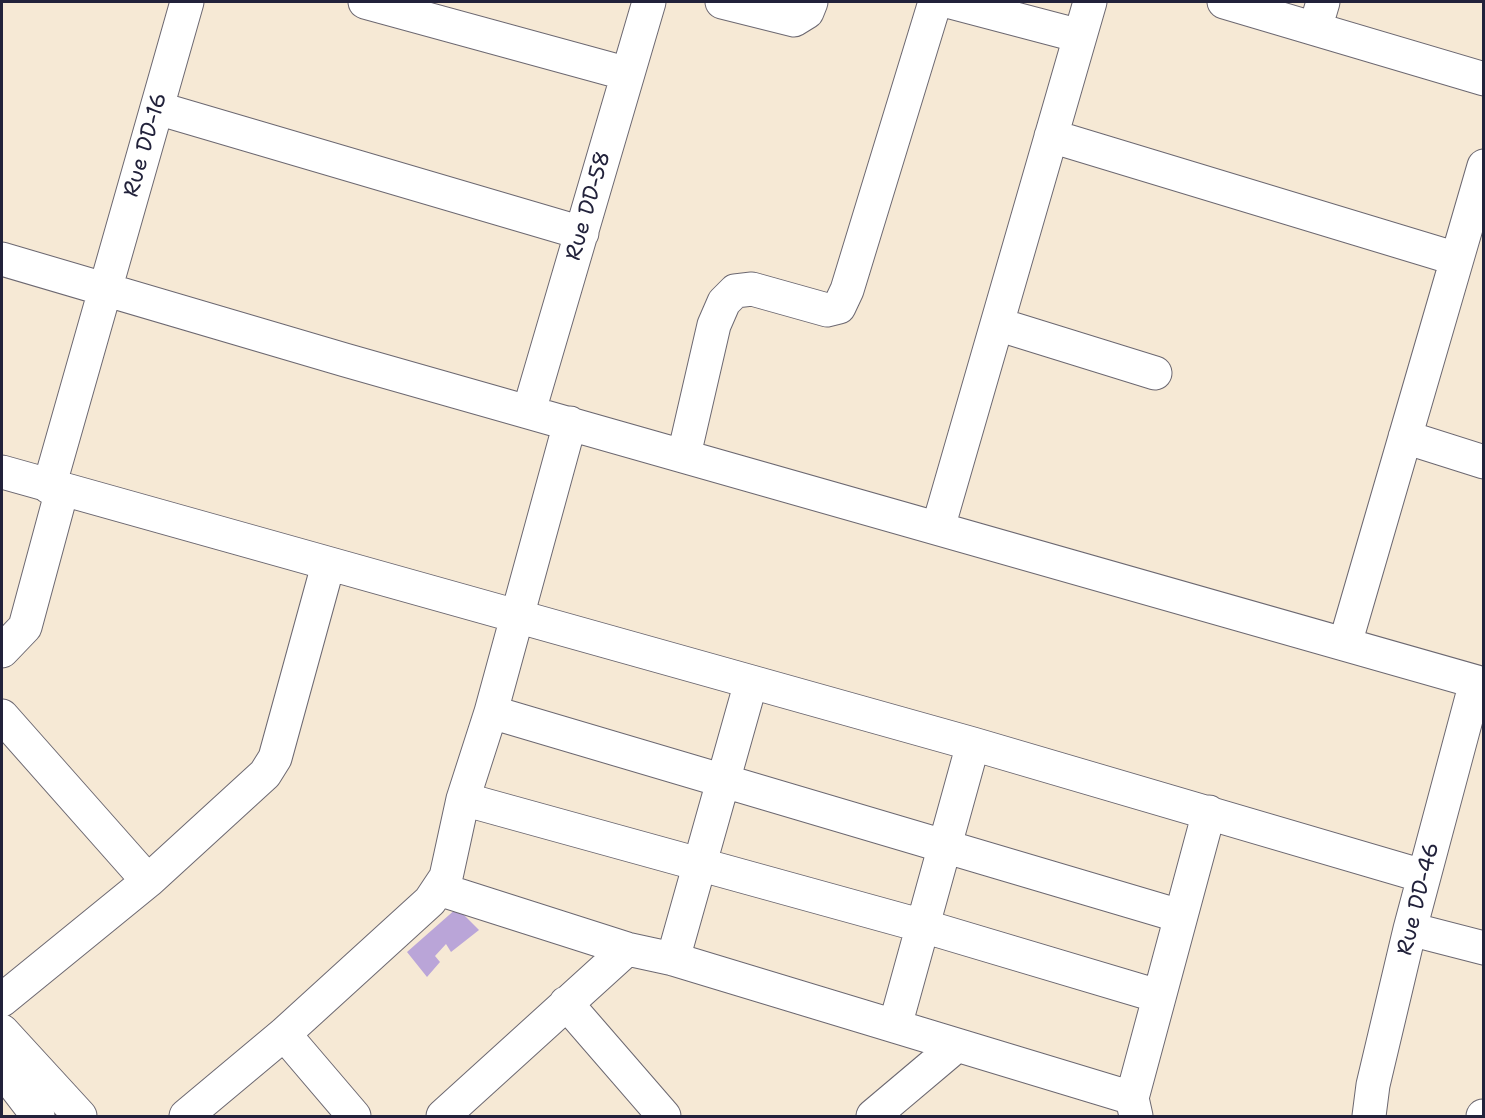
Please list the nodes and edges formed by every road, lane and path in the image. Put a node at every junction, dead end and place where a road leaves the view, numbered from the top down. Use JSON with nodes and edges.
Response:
{"nodes":[{"id":1,"x":187,"y":2,"type":"edge"},
{"id":2,"x":365,"y":2,"type":"edge"},
{"id":3,"x":649,"y":2,"type":"edge"},
{"id":4,"x":722,"y":2,"type":"edge"},
{"id":5,"x":811,"y":2,"type":"edge"},
{"id":6,"x":935,"y":2,"type":"edge"},
{"id":7,"x":951,"y":2,"type":"edge"},
{"id":8,"x":1090,"y":2,"type":"edge"},
{"id":9,"x":1224,"y":2,"type":"edge"},
{"id":10,"x":1319,"y":15,"type":"edge"},
{"id":11,"x":1080,"y":36,"type":"junction"},
{"id":12,"x":628,"y":74,"type":"junction"},
{"id":13,"x":1484,"y":79,"type":"edge"},
{"id":14,"x":157,"y":108,"type":"junction"},
{"id":15,"x":1051,"y":136,"type":"junction"},
{"id":16,"x":1484,"y":166,"type":"edge"},
{"id":17,"x":1475,"y":223,"type":"edge"},
{"id":18,"x":582,"y":233,"type":"junction"},
{"id":19,"x":2,"y":259,"type":"edge"},
{"id":20,"x":1457,"y":259,"type":"junction"},
{"id":21,"x":104,"y":289,"type":"junction"},
{"id":22,"x":997,"y":324,"type":"junction"},
{"id":23,"x":1155,"y":373,"type":"dead end"},
{"id":24,"x":529,"y":411,"type":"junction"},
{"id":25,"x":570,"y":423,"type":"junction"},
{"id":26,"x":1404,"y":437,"type":"junction"},
{"id":27,"x":684,"y":455,"type":"junction"},
{"id":28,"x":1484,"y":462,"type":"edge"},
{"id":29,"x":2,"y":472,"type":"edge"},
{"id":30,"x":55,"y":488,"type":"junction"},
{"id":31,"x":938,"y":528,"type":"junction"},
{"id":32,"x":328,"y":565,"type":"junction"},
{"id":33,"x":516,"y":616,"type":"junction"},
{"id":34,"x":1345,"y":644,"type":"junction"},
{"id":35,"x":2,"y":651,"type":"edge"},
{"id":36,"x":751,"y":682,"type":"junction"},
{"id":37,"x":1480,"y":683,"type":"edge"},
{"id":38,"x":491,"y":712,"type":"junction"},
{"id":39,"x":2,"y":716,"type":"edge"},
{"id":40,"x":973,"y":744,"type":"junction"},
{"id":41,"x":723,"y":783,"type":"junction"},
{"id":42,"x":463,"y":799,"type":"junction"},
{"id":43,"x":1209,"y":812,"type":"junction"},
{"id":44,"x":945,"y":846,"type":"junction"},
{"id":45,"x":700,"y":867,"type":"junction"},
{"id":46,"x":1424,"y":876,"type":"junction"},
{"id":47,"x":148,"y":881,"type":"junction"},
{"id":48,"x":438,"y":890,"type":"junction"},
{"id":49,"x":1180,"y":916,"type":"junction"},
{"id":50,"x":923,"y":926,"type":"junction"},
{"id":51,"x":1410,"y":929,"type":"junction"},
{"id":52,"x":1484,"y":948,"type":"edge"},
{"id":53,"x":627,"y":949,"type":"junction"},
{"id":54,"x":674,"y":959,"type":"junction"},
{"id":55,"x":1158,"y":996,"type":"junction"},
{"id":56,"x":2,"y":1000,"type":"edge"},
{"id":57,"x":566,"y":1003,"type":"junction"},
{"id":58,"x":895,"y":1026,"type":"junction"},
{"id":59,"x":2,"y":1031,"type":"edge"},
{"id":60,"x":284,"y":1034,"type":"junction"},
{"id":61,"x":956,"y":1046,"type":"junction"},
{"id":62,"x":2,"y":1069,"type":"edge"},
{"id":63,"x":1134,"y":1107,"type":"edge"},
{"id":64,"x":2,"y":1108,"type":"edge"},
{"id":65,"x":10,"y":1116,"type":"edge"},
{"id":66,"x":38,"y":1116,"type":"edge"},
{"id":67,"x":80,"y":1116,"type":"edge"},
{"id":68,"x":186,"y":1116,"type":"edge"},
{"id":69,"x":354,"y":1116,"type":"edge"},
{"id":70,"x":443,"y":1116,"type":"edge"},
{"id":71,"x":664,"y":1116,"type":"edge"},
{"id":72,"x":873,"y":1116,"type":"edge"},
{"id":73,"x":1369,"y":1116,"type":"edge"}],
"edges":[{"from":1,"to":14,"type":"street","name":"Rue DD-16"},
{"from":2,"to":12,"type":"street"},
{"from":3,"to":12,"type":"street","name":"Rue DD-58"},
{"from":4,"to":5,"type":"street"},
{"from":6,"to":27,"type":"street"},
{"from":7,"to":11,"type":"street"},
{"from":8,"to":11,"type":"street"},
{"from":9,"to":10,"type":"street"},
{"from":10,"to":13,"type":"street"},
{"from":11,"to":15,"type":"street"},
{"from":12,"to":18,"type":"street","name":"Rue DD-58"},
{"from":14,"to":18,"type":"street"},
{"from":14,"to":21,"type":"street","name":"Rue DD-16"},
{"from":15,"to":20,"type":"street"},
{"from":15,"to":22,"type":"street"},
{"from":16,"to":17,"type":"street"},
{"from":17,"to":20,"type":"street"},
{"from":18,"to":24,"type":"street","name":"Rue DD-58"},
{"from":19,"to":21,"type":"street"},
{"from":20,"to":26,"type":"street"},
{"from":21,"to":24,"type":"street"},
{"from":21,"to":30,"type":"street","name":"Rue DD-16"},
{"from":22,"to":23,"type":"street"},
{"from":22,"to":31,"type":"street"},
{"from":24,"to":25,"type":"street"},
{"from":25,"to":27,"type":"street"},
{"from":25,"to":33,"type":"street"},
{"from":26,"to":28,"type":"street"},
{"from":26,"to":34,"type":"street"},
{"from":27,"to":31,"type":"street"},
{"from":29,"to":30,"type":"street"},
{"from":30,"to":32,"type":"street"},
{"from":30,"to":35,"type":"street","name":"Rue DD-16"},
{"from":31,"to":34,"type":"street"},
{"from":32,"to":33,"type":"street"},
{"from":32,"to":47,"type":"street"},
{"from":33,"to":36,"type":"street"},
{"from":33,"to":38,"type":"street"},
{"from":34,"to":37,"type":"street"},
{"from":36,"to":40,"type":"street"},
{"from":36,"to":41,"type":"street"},
{"from":37,"to":46,"type":"street","name":"Rue DD-46"},
{"from":38,"to":41,"type":"street"},
{"from":38,"to":42,"type":"street"},
{"from":39,"to":47,"type":"street"},
{"from":40,"to":43,"type":"street"},
{"from":40,"to":44,"type":"street"},
{"from":41,"to":44,"type":"street"},
{"from":41,"to":45,"type":"street"},
{"from":42,"to":45,"type":"street"},
{"from":42,"to":48,"type":"street"},
{"from":43,"to":46,"type":"street"},
{"from":43,"to":49,"type":"street"},
{"from":44,"to":49,"type":"street"},
{"from":44,"to":50,"type":"street"},
{"from":45,"to":50,"type":"street"},
{"from":45,"to":54,"type":"street"},
{"from":46,"to":51,"type":"street","name":"Rue DD-46"},
{"from":47,"to":56,"type":"street"},
{"from":48,"to":53,"type":"street"},
{"from":48,"to":60,"type":"street"},
{"from":49,"to":55,"type":"street"},
{"from":50,"to":55,"type":"street"},
{"from":50,"to":58,"type":"street"},
{"from":51,"to":52,"type":"street"},
{"from":51,"to":73,"type":"street","name":"Rue DD-46"},
{"from":53,"to":54,"type":"street"},
{"from":53,"to":57,"type":"street"},
{"from":54,"to":58,"type":"street"},
{"from":55,"to":63,"type":"street"},
{"from":57,"to":70,"type":"street"},
{"from":57,"to":71,"type":"street"},
{"from":58,"to":61,"type":"street"},
{"from":59,"to":67,"type":"street"},
{"from":60,"to":68,"type":"street"},
{"from":60,"to":69,"type":"street"},
{"from":61,"to":63,"type":"street"},
{"from":61,"to":72,"type":"street"},
{"from":62,"to":66,"type":"street"},
{"from":64,"to":65,"type":"street"}]}
